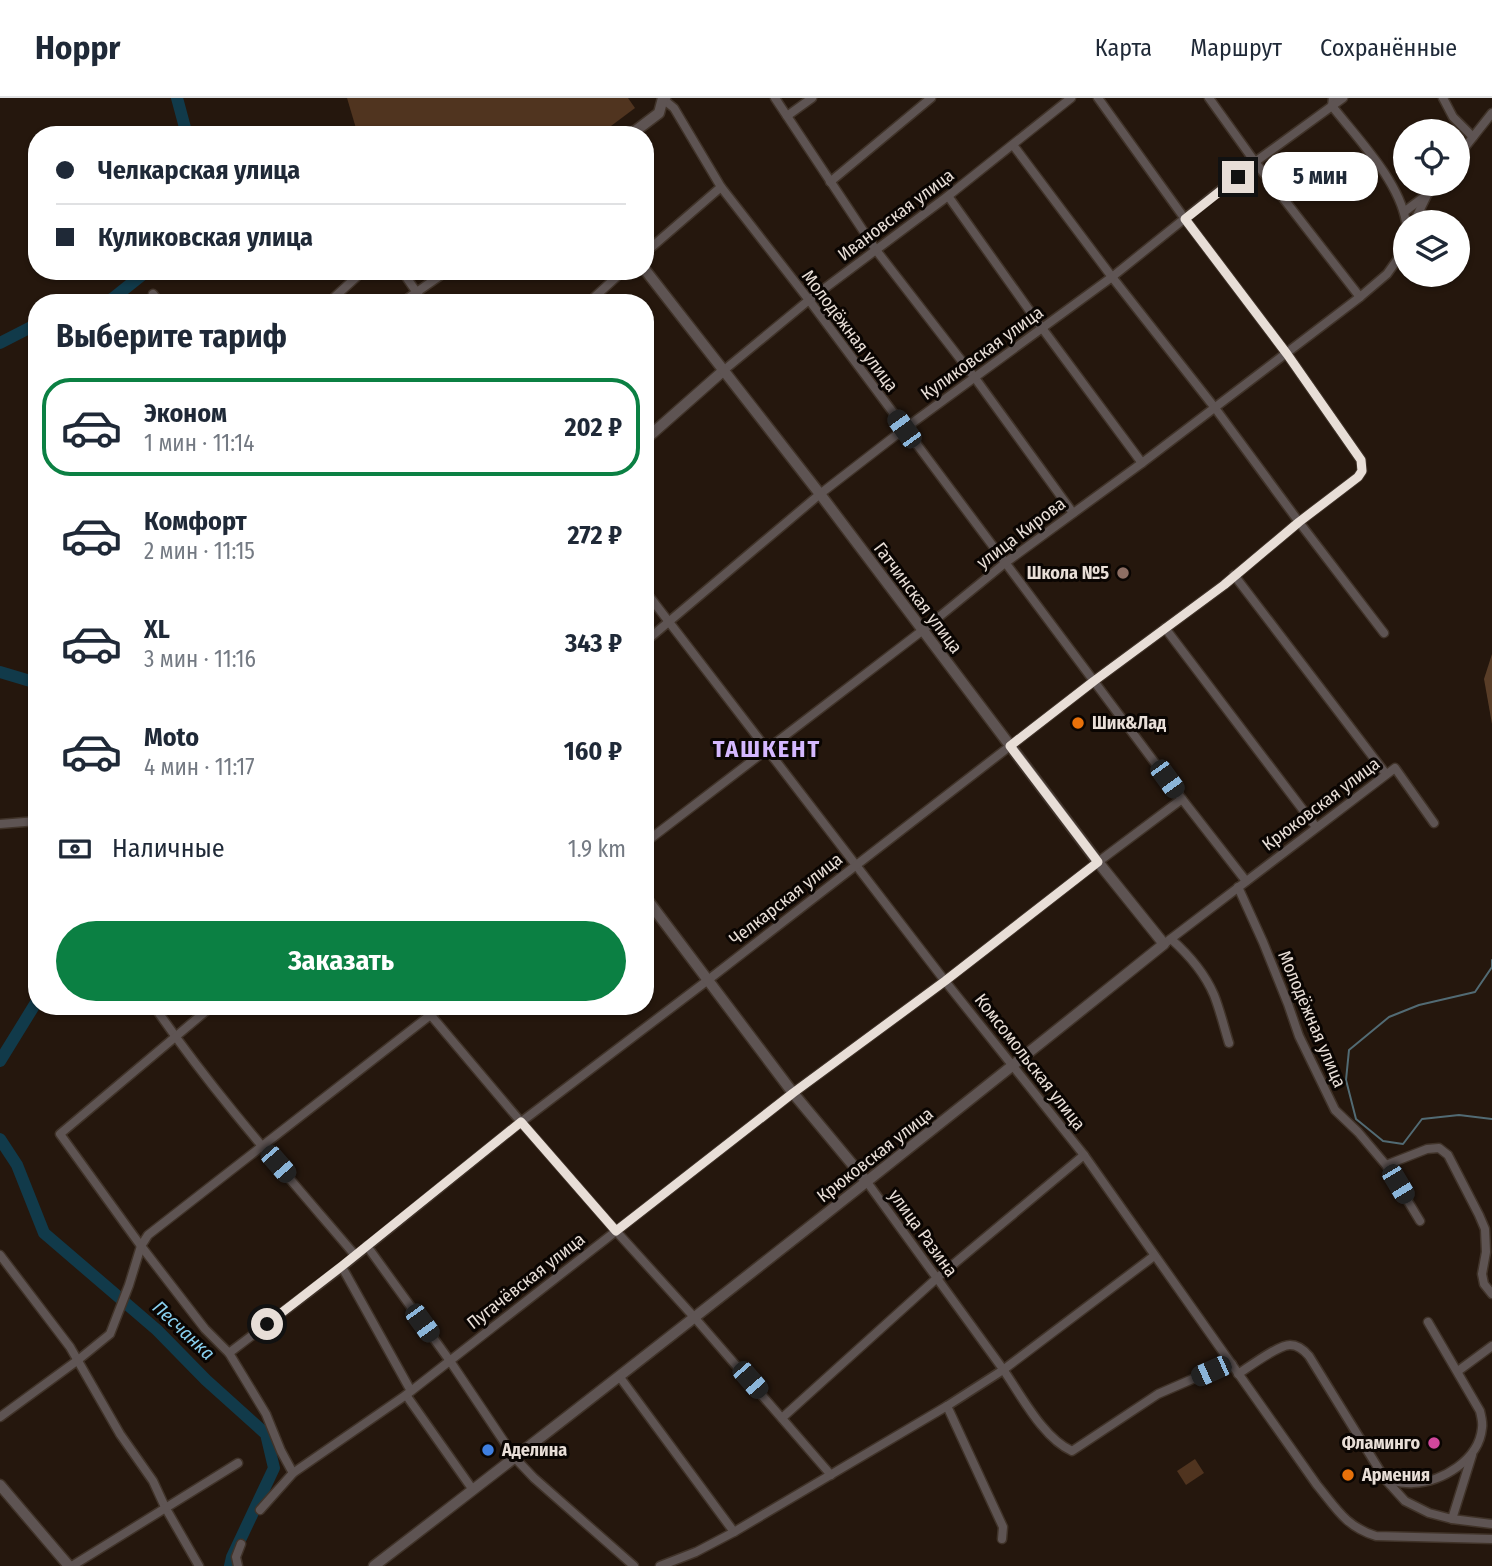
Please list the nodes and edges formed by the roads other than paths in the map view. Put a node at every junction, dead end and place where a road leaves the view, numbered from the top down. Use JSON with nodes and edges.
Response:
{"nodes":[{"id":1,"x":775,"y":98,"type":"edge"},
{"id":2,"x":812,"y":98,"type":"edge"},
{"id":3,"x":931,"y":98,"type":"edge"},
{"id":4,"x":1070,"y":98,"type":"edge"},
{"id":5,"x":1098,"y":98,"type":"edge"},
{"id":6,"x":1209,"y":98,"type":"edge"},
{"id":7,"x":1343,"y":98,"type":"edge"},
{"id":8,"x":1443,"y":98,"type":"edge"},
{"id":9,"x":664,"y":99,"type":"edge"},
{"id":10,"x":1333,"y":102,"type":"edge"},
{"id":11,"x":1492,"y":113,"type":"edge"},
{"id":12,"x":787,"y":116,"type":"junction"},
{"id":13,"x":642,"y":126,"type":"edge"},
{"id":14,"x":1473,"y":137,"type":"junction"},
{"id":15,"x":1470,"y":141,"type":"edge"},
{"id":16,"x":1013,"y":145,"type":"junction"},
{"id":17,"x":1255,"y":162,"type":"junction"},
{"id":18,"x":830,"y":182,"type":"junction"},
{"id":19,"x":721,"y":187,"type":"junction"},
{"id":20,"x":948,"y":196,"type":"junction"},
{"id":21,"x":1426,"y":196,"type":"edge"},
{"id":22,"x":1403,"y":210,"type":"edge"},
{"id":23,"x":1407,"y":210,"type":"edge"},
{"id":24,"x":1185,"y":219,"type":"junction"},
{"id":25,"x":654,"y":244,"type":"edge"},
{"id":26,"x":876,"y":250,"type":"junction"},
{"id":27,"x":1393,"y":265,"type":"edge"},
{"id":28,"x":1111,"y":277,"type":"junction"},
{"id":29,"x":353,"y":280,"type":"edge"},
{"id":30,"x":408,"y":280,"type":"edge"},
{"id":31,"x":434,"y":280,"type":"edge"},
{"id":32,"x":613,"y":280,"type":"edge"},
{"id":33,"x":653,"y":280,"type":"edge"},
{"id":34,"x":416,"y":292,"type":"junction"},
{"id":35,"x":338,"y":294,"type":"edge"},
{"id":36,"x":413,"y":294,"type":"edge"},
{"id":37,"x":598,"y":294,"type":"edge"},
{"id":38,"x":1360,"y":297,"type":"junction"},
{"id":39,"x":809,"y":300,"type":"junction"},
{"id":40,"x":1042,"y":328,"type":"junction"},
{"id":41,"x":1287,"y":354,"type":"junction"},
{"id":42,"x":723,"y":371,"type":"junction"},
{"id":43,"x":975,"y":378,"type":"junction"},
{"id":44,"x":1215,"y":408,"type":"junction"},
{"id":45,"x":904,"y":429,"type":"junction"},
{"id":46,"x":654,"y":432,"type":"edge"},
{"id":47,"x":1142,"y":463,"type":"junction"},
{"id":48,"x":820,"y":494,"type":"junction"},
{"id":49,"x":1073,"y":513,"type":"junction"},
{"id":50,"x":1299,"y":522,"type":"junction"},
{"id":51,"x":1005,"y":563,"type":"junction"},
{"id":52,"x":1234,"y":575,"type":"junction"},
{"id":53,"x":654,"y":602,"type":"edge"},
{"id":54,"x":669,"y":622,"type":"junction"},
{"id":55,"x":1165,"y":628,"type":"junction"},
{"id":56,"x":923,"y":630,"type":"junction"},
{"id":57,"x":1384,"y":633,"type":"dead end"},
{"id":58,"x":654,"y":634,"type":"edge"},
{"id":59,"x":1094,"y":681,"type":"junction"},
{"id":60,"x":1010,"y":746,"type":"junction"},
{"id":61,"x":767,"y":749,"type":"junction"},
{"id":62,"x":1386,"y":774,"type":"junction"},
{"id":63,"x":1182,"y":799,"type":"junction"},
{"id":64,"x":28,"y":822,"type":"edge"},
{"id":65,"x":1434,"y":823,"type":"dead end"},
{"id":66,"x":0,"y":824,"type":"edge"},
{"id":67,"x":1316,"y":827,"type":"junction"},
{"id":68,"x":654,"y":836,"type":"edge"},
{"id":69,"x":1098,"y":862,"type":"junction"},
{"id":70,"x":856,"y":865,"type":"junction"},
{"id":71,"x":1246,"y":881,"type":"junction"},
{"id":72,"x":1238,"y":887,"type":"junction"},
{"id":73,"x":654,"y":909,"type":"edge"},
{"id":74,"x":1168,"y":941,"type":"junction"},
{"id":75,"x":708,"y":980,"type":"junction"},
{"id":76,"x":945,"y":981,"type":"junction"},
{"id":77,"x":160,"y":1015,"type":"edge"},
{"id":78,"x":201,"y":1015,"type":"edge"},
{"id":79,"x":431,"y":1015,"type":"joint"},
{"id":80,"x":175,"y":1037,"type":"junction"},
{"id":81,"x":1229,"y":1043,"type":"dead end"},
{"id":82,"x":1014,"y":1066,"type":"junction"},
{"id":83,"x":793,"y":1093,"type":"junction"},
{"id":84,"x":521,"y":1122,"type":"junction"},
{"id":85,"x":262,"y":1146,"type":"junction"},
{"id":86,"x":1084,"y":1155,"type":"junction"},
{"id":87,"x":1386,"y":1165,"type":"junction"},
{"id":88,"x":867,"y":1182,"type":"junction"},
{"id":89,"x":1420,"y":1221,"type":"dead end"},
{"id":90,"x":616,"y":1231,"type":"junction"},
{"id":91,"x":367,"y":1245,"type":"junction"},
{"id":92,"x":141,"y":1246,"type":"junction"},
{"id":93,"x":0,"y":1255,"type":"edge"},
{"id":94,"x":355,"y":1255,"type":"junction"},
{"id":95,"x":1154,"y":1256,"type":"junction"},
{"id":96,"x":342,"y":1266,"type":"junction"},
{"id":97,"x":937,"y":1278,"type":"junction"},
{"id":98,"x":1492,"y":1294,"type":"edge"},
{"id":99,"x":694,"y":1317,"type":"junction"},
{"id":100,"x":1428,"y":1322,"type":"dead end"},
{"id":101,"x":1492,"y":1346,"type":"edge"},
{"id":102,"x":229,"y":1353,"type":"junction"},
{"id":103,"x":78,"y":1360,"type":"junction"},
{"id":104,"x":450,"y":1361,"type":"junction"},
{"id":105,"x":1232,"y":1364,"type":"junction"},
{"id":106,"x":1003,"y":1370,"type":"junction"},
{"id":107,"x":1458,"y":1371,"type":"junction"},
{"id":108,"x":1238,"y":1374,"type":"junction"},
{"id":109,"x":619,"y":1376,"type":"junction"},
{"id":110,"x":409,"y":1393,"type":"junction"},
{"id":111,"x":947,"y":1406,"type":"junction"},
{"id":112,"x":0,"y":1417,"type":"edge"},
{"id":113,"x":782,"y":1418,"type":"junction"},
{"id":114,"x":1473,"y":1452,"type":"junction"},
{"id":115,"x":516,"y":1458,"type":"junction"},
{"id":116,"x":237,"y":1463,"type":"dead end"},
{"id":117,"x":293,"y":1473,"type":"junction"},
{"id":118,"x":831,"y":1475,"type":"junction"},
{"id":119,"x":1385,"y":1479,"type":"junction"},
{"id":120,"x":0,"y":1485,"type":"edge"},
{"id":121,"x":472,"y":1490,"type":"junction"},
{"id":122,"x":165,"y":1507,"type":"junction"},
{"id":123,"x":260,"y":1510,"type":"dead end"},
{"id":124,"x":1452,"y":1519,"type":"junction"},
{"id":125,"x":1492,"y":1524,"type":"edge"},
{"id":126,"x":734,"y":1532,"type":"junction"},
{"id":127,"x":1492,"y":1538,"type":"edge"},
{"id":128,"x":1002,"y":1539,"type":"dead end"},
{"id":129,"x":241,"y":1544,"type":"dead end"},
{"id":130,"x":71,"y":1566,"type":"edge"},
{"id":131,"x":199,"y":1566,"type":"edge"},
{"id":132,"x":238,"y":1566,"type":"edge"},
{"id":133,"x":374,"y":1566,"type":"edge"},
{"id":134,"x":634,"y":1566,"type":"edge"},
{"id":135,"x":660,"y":1566,"type":"edge"}],
"edges":[{"from":1,"to":12,"type":"street"},
{"from":2,"to":12,"type":"street"},
{"from":3,"to":18,"type":"street"},
{"from":4,"to":16,"type":"street","name":"Ивановская улица"},
{"from":5,"to":24,"type":"street"},
{"from":6,"to":17,"type":"street"},
{"from":7,"to":10,"type":"street","name":"Куликовская улица"},
{"from":8,"to":14,"type":"street"},
{"from":9,"to":13,"type":"street"},
{"from":9,"to":19,"type":"street","name":"Молодёжная улица"},
{"from":10,"to":17,"type":"street","name":"Куликовская улица"},
{"from":10,"to":22,"type":"street"},
{"from":11,"to":14,"type":"street"},
{"from":12,"to":18,"type":"street"},
{"from":14,"to":15,"type":"street"},
{"from":16,"to":20,"type":"street","name":"Ивановская улица"},
{"from":16,"to":28,"type":"street"},
{"from":17,"to":24,"type":"street","name":"Куликовская улица"},
{"from":17,"to":38,"type":"street"},
{"from":18,"to":26,"type":"street"},
{"from":19,"to":25,"type":"street"},
{"from":19,"to":39,"type":"street","name":"Молодёжная улица"},
{"from":20,"to":26,"type":"street","name":"Ивановская улица"},
{"from":20,"to":40,"type":"street"},
{"from":21,"to":23,"type":"street"},
{"from":24,"to":28,"type":"street","name":"Куликовская улица"},
{"from":24,"to":41,"type":"street"},
{"from":26,"to":39,"type":"street","name":"Ивановская улица"},
{"from":26,"to":43,"type":"street"},
{"from":27,"to":38,"type":"street","name":"улица Кирова"},
{"from":28,"to":40,"type":"street","name":"Куликовская улица"},
{"from":28,"to":44,"type":"street"},
{"from":29,"to":35,"type":"street"},
{"from":30,"to":34,"type":"street"},
{"from":31,"to":34,"type":"street"},
{"from":32,"to":37,"type":"street"},
{"from":33,"to":42,"type":"street","name":"Гатчинская улица"},
{"from":34,"to":36,"type":"street"},
{"from":38,"to":41,"type":"street","name":"улица Кирова"},
{"from":39,"to":42,"type":"street","name":"Ивановская улица"},
{"from":39,"to":45,"type":"street","name":"Молодёжная улица"},
{"from":40,"to":43,"type":"street","name":"Куликовская улица"},
{"from":40,"to":47,"type":"street"},
{"from":41,"to":44,"type":"street","name":"улица Кирова"},
{"from":41,"to":50,"type":"street","name":"Челкарская улица"},
{"from":42,"to":46,"type":"street","name":"Ивановская улица"},
{"from":42,"to":48,"type":"street","name":"Гатчинская улица"},
{"from":43,"to":45,"type":"street","name":"Куликовская улица"},
{"from":43,"to":49,"type":"street"},
{"from":44,"to":47,"type":"street","name":"улица Кирова"},
{"from":44,"to":50,"type":"street"},
{"from":45,"to":48,"type":"street","name":"Куликовская улица"},
{"from":45,"to":51,"type":"street","name":"Молодёжная улица"},
{"from":47,"to":49,"type":"street","name":"улица Кирова"},
{"from":48,"to":54,"type":"street","name":"Куликовская улица"},
{"from":48,"to":56,"type":"street","name":"Гатчинская улица"},
{"from":49,"to":51,"type":"street","name":"улица Кирова"},
{"from":50,"to":52,"type":"street","name":"Челкарская улица"},
{"from":50,"to":57,"type":"street"},
{"from":51,"to":56,"type":"street","name":"улица Кирова"},
{"from":51,"to":59,"type":"street","name":"Молодёжная улица"},
{"from":52,"to":55,"type":"street","name":"Челкарская улица"},
{"from":52,"to":62,"type":"street"},
{"from":53,"to":54,"type":"street","name":"Комсомольская улица"},
{"from":54,"to":58,"type":"street","name":"Куликовская улица"},
{"from":54,"to":61,"type":"street","name":"Комсомольская улица"},
{"from":55,"to":59,"type":"street","name":"Челкарская улица"},
{"from":55,"to":67,"type":"street"},
{"from":56,"to":60,"type":"street","name":"Гатчинская улица"},
{"from":56,"to":61,"type":"street","name":"улица Кирова"},
{"from":59,"to":60,"type":"street","name":"Челкарская улица"},
{"from":59,"to":63,"type":"street","name":"Молодёжная улица"},
{"from":60,"to":69,"type":"street","name":"Гатчинская улица"},
{"from":60,"to":70,"type":"street","name":"Челкарская улица"},
{"from":61,"to":68,"type":"street","name":"улица Кирова"},
{"from":61,"to":70,"type":"street","name":"Комсомольская улица"},
{"from":62,"to":65,"type":"street","name":"Крюковская улица"},
{"from":62,"to":67,"type":"street","name":"Крюковская улица"},
{"from":63,"to":69,"type":"street","name":"Пугачёвская улица"},
{"from":63,"to":71,"type":"street","name":"Молодёжная улица"},
{"from":64,"to":66,"type":"street"},
{"from":67,"to":71,"type":"street","name":"Крюковская улица"},
{"from":69,"to":74,"type":"street","name":"Гатчинская улица"},
{"from":69,"to":76,"type":"street","name":"Пугачёвская улица"},
{"from":70,"to":75,"type":"street","name":"Челкарская улица"},
{"from":70,"to":76,"type":"street","name":"Комсомольская улица"},
{"from":71,"to":72,"type":"street","name":"Крюковская улица"},
{"from":72,"to":74,"type":"street","name":"Крюковская улица"},
{"from":72,"to":87,"type":"street","name":"Молодёжная улица"},
{"from":73,"to":75,"type":"street","name":"улица Разина"},
{"from":74,"to":81,"type":"street","name":"Гатчинская улица"},
{"from":74,"to":82,"type":"street","name":"Крюковская улица"},
{"from":75,"to":83,"type":"street","name":"улица Разина"},
{"from":75,"to":84,"type":"street","name":"Челкарская улица"},
{"from":76,"to":82,"type":"street","name":"Комсомольская улица"},
{"from":76,"to":83,"type":"street","name":"Пугачёвская улица"},
{"from":77,"to":80,"type":"street"},
{"from":78,"to":80,"type":"street"},
{"from":79,"to":84,"type":"street"},
{"from":79,"to":85,"type":"street"},
{"from":80,"to":85,"type":"street"},
{"from":80,"to":92,"type":"street"},
{"from":82,"to":86,"type":"street","name":"Комсомольская улица"},
{"from":82,"to":88,"type":"street","name":"Крюковская улица"},
{"from":83,"to":88,"type":"street","name":"улица Разина"},
{"from":83,"to":90,"type":"street","name":"Пугачёвская улица"},
{"from":84,"to":90,"type":"street"},
{"from":84,"to":91,"type":"street","name":"Челкарская улица"},
{"from":85,"to":92,"type":"street"},
{"from":85,"to":94,"type":"street"},
{"from":86,"to":95,"type":"street","name":"Комсомольская улица"},
{"from":86,"to":97,"type":"street"},
{"from":87,"to":89,"type":"street","name":"Молодёжная улица"},
{"from":87,"to":98,"type":"street"},
{"from":88,"to":97,"type":"street","name":"улица Разина"},
{"from":88,"to":99,"type":"street","name":"Крюковская улица"},
{"from":90,"to":99,"type":"street"},
{"from":90,"to":104,"type":"street","name":"Пугачёвская улица"},
{"from":91,"to":94,"type":"street","name":"Челкарская улица"},
{"from":91,"to":104,"type":"street"},
{"from":92,"to":102,"type":"street"},
{"from":92,"to":103,"type":"street"},
{"from":93,"to":103,"type":"street"},
{"from":94,"to":96,"type":"street","name":"Челкарская улица"},
{"from":95,"to":105,"type":"street","name":"Комсомольская улица"},
{"from":95,"to":106,"type":"street"},
{"from":96,"to":102,"type":"street","name":"Челкарская улица"},
{"from":96,"to":110,"type":"street"},
{"from":97,"to":106,"type":"street","name":"улица Разина"},
{"from":97,"to":113,"type":"street"},
{"from":99,"to":109,"type":"street","name":"Крюковская улица"},
{"from":99,"to":113,"type":"street"},
{"from":100,"to":107,"type":"street"},
{"from":101,"to":107,"type":"street"},
{"from":102,"to":117,"type":"street"},
{"from":103,"to":112,"type":"street"},
{"from":103,"to":122,"type":"street"},
{"from":104,"to":110,"type":"street","name":"Пугачёвская улица"},
{"from":104,"to":115,"type":"street"},
{"from":105,"to":106,"type":"street","name":"улица Разина"},
{"from":105,"to":108,"type":"street","name":"Комсомольская улица"},
{"from":106,"to":111,"type":"street"},
{"from":107,"to":114,"type":"street"},
{"from":108,"to":119,"type":"street"},
{"from":108,"to":127,"type":"street","name":"Комсомольская улица"},
{"from":109,"to":115,"type":"street","name":"Крюковская улица"},
{"from":109,"to":126,"type":"street"},
{"from":110,"to":117,"type":"street","name":"Пугачёвская улица"},
{"from":110,"to":121,"type":"street"},
{"from":111,"to":118,"type":"street"},
{"from":111,"to":128,"type":"street"},
{"from":113,"to":118,"type":"street"},
{"from":114,"to":119,"type":"street"},
{"from":114,"to":124,"type":"street"},
{"from":115,"to":121,"type":"street","name":"Крюковская улица"},
{"from":115,"to":134,"type":"street"},
{"from":116,"to":122,"type":"street"},
{"from":117,"to":123,"type":"street","name":"Пугачёвская улица"},
{"from":118,"to":126,"type":"street"},
{"from":119,"to":124,"type":"street"},
{"from":120,"to":130,"type":"street"},
{"from":121,"to":133,"type":"street","name":"Крюковская улица"},
{"from":122,"to":130,"type":"street"},
{"from":122,"to":131,"type":"street"},
{"from":124,"to":125,"type":"street"},
{"from":126,"to":135,"type":"street"},
{"from":129,"to":132,"type":"street"}]}
